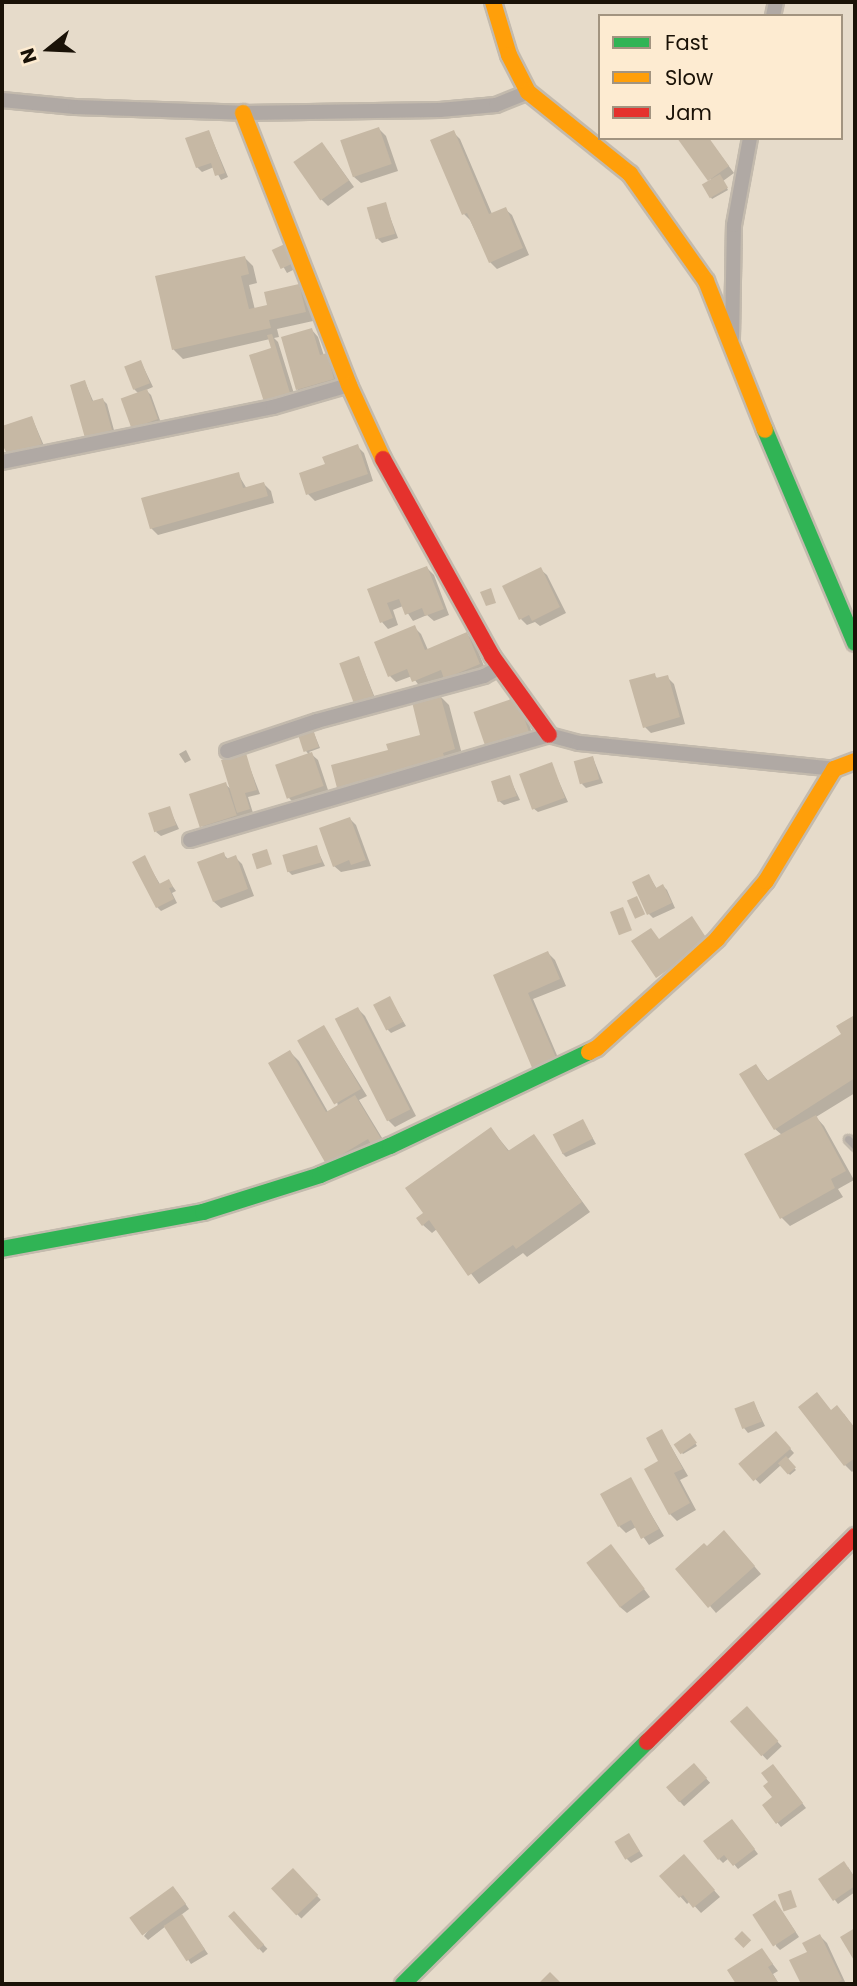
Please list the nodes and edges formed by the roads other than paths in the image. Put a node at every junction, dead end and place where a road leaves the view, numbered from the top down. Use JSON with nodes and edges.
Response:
{"nodes":[{"id":1,"x":493,"y":2,"type":"edge"},
{"id":2,"x":528,"y":92,"type":"junction"},
{"id":3,"x":2,"y":100,"type":"edge"},
{"id":4,"x":243,"y":113,"type":"junction"},
{"id":5,"x":750,"y":140,"type":"edge"},
{"id":6,"x":732,"y":346,"type":"junction"},
{"id":7,"x":349,"y":385,"type":"junction"},
{"id":8,"x":2,"y":462,"type":"edge"},
{"id":9,"x":855,"y":643,"type":"edge"},
{"id":10,"x":500,"y":667,"type":"junction"},
{"id":11,"x":549,"y":735,"type":"junction"},
{"id":12,"x":228,"y":751,"type":"dead end"},
{"id":13,"x":855,"y":761,"type":"edge"},
{"id":14,"x":834,"y":769,"type":"junction"},
{"id":15,"x":190,"y":840,"type":"dead end"},
{"id":16,"x":848,"y":1139,"type":"dead end"},
{"id":17,"x":855,"y":1146,"type":"edge"},
{"id":18,"x":2,"y":1249,"type":"edge"},
{"id":19,"x":855,"y":1536,"type":"edge"},
{"id":20,"x":403,"y":1984,"type":"edge"}],
"edges":[{"from":1,"to":2,"type":"street"},
{"from":2,"to":4,"type":"street"},
{"from":2,"to":6,"type":"street"},
{"from":3,"to":4,"type":"street"},
{"from":4,"to":7,"type":"street"},
{"from":5,"to":6,"type":"street"},
{"from":6,"to":9,"type":"street"},
{"from":7,"to":8,"type":"street"},
{"from":7,"to":10,"type":"street"},
{"from":10,"to":11,"type":"street"},
{"from":10,"to":12,"type":"street"},
{"from":11,"to":14,"type":"street"},
{"from":11,"to":15,"type":"street"},
{"from":13,"to":14,"type":"street"},
{"from":14,"to":18,"type":"street"},
{"from":16,"to":17,"type":"lane"},
{"from":19,"to":20,"type":"street"}]}
